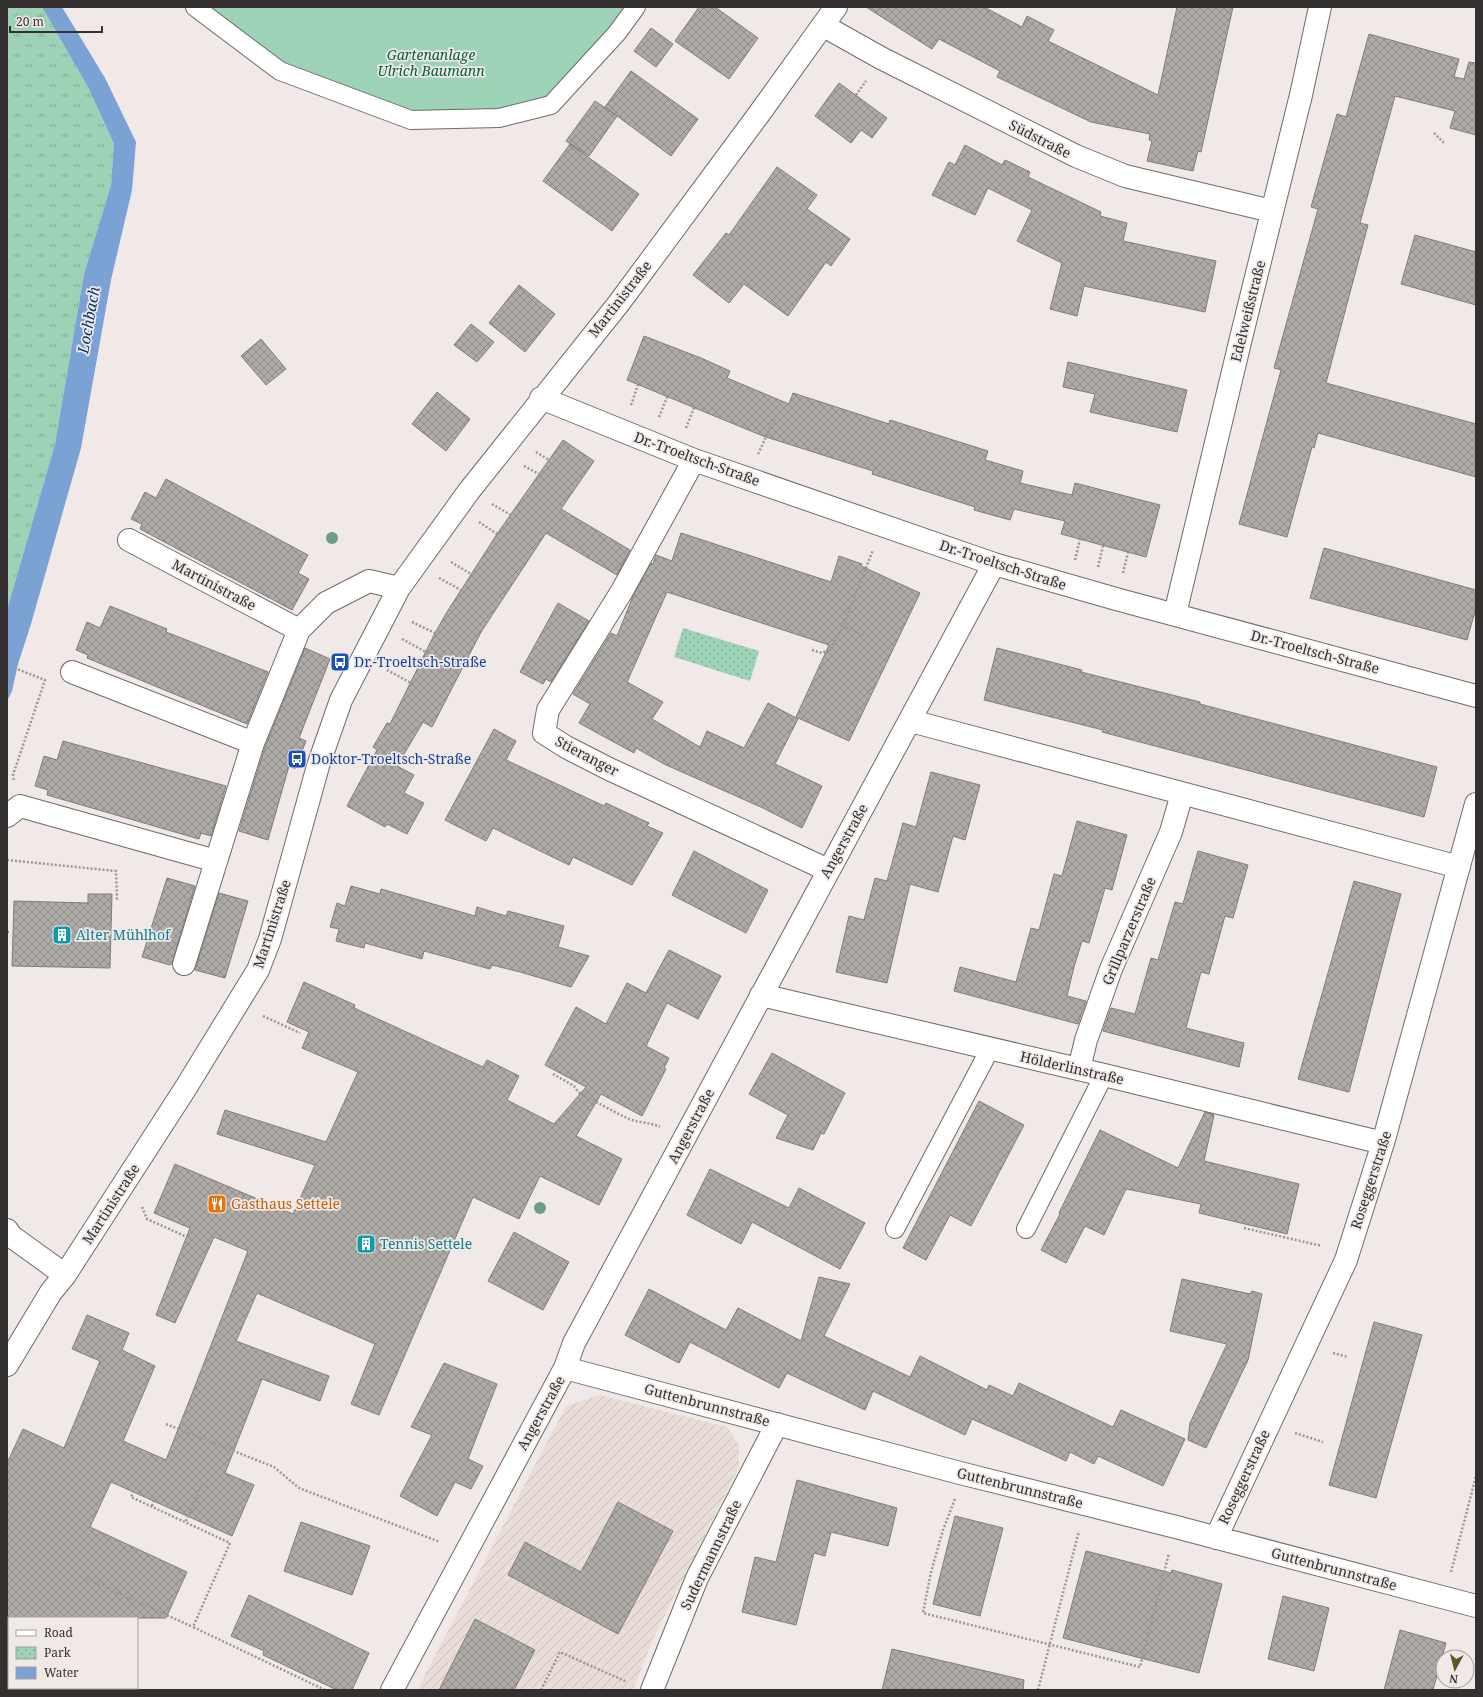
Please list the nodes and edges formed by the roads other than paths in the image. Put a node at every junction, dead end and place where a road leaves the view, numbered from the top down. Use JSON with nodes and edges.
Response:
{"nodes":[{"id":1,"x":195,"y":7,"type":"edge"},
{"id":2,"x":636,"y":7,"type":"edge"},
{"id":3,"x":836,"y":7,"type":"edge"},
{"id":4,"x":1320,"y":7,"type":"edge"},
{"id":5,"x":824,"y":26,"type":"junction"},
{"id":6,"x":1272,"y":211,"type":"junction"},
{"id":7,"x":541,"y":398,"type":"junction"},
{"id":8,"x":694,"y":460,"type":"junction"},
{"id":9,"x":129,"y":540,"type":"dead end"},
{"id":10,"x":994,"y":564,"type":"junction"},
{"id":11,"x":399,"y":588,"type":"junction"},
{"id":12,"x":1175,"y":614,"type":"junction"},
{"id":13,"x":299,"y":630,"type":"junction"},
{"id":14,"x":72,"y":672,"type":"dead end"},
{"id":15,"x":1476,"y":696,"type":"edge"},
{"id":16,"x":911,"y":721,"type":"junction"},
{"id":17,"x":253,"y":743,"type":"junction"},
{"id":18,"x":1182,"y":794,"type":"junction"},
{"id":19,"x":1476,"y":804,"type":"edge"},
{"id":20,"x":13,"y":811,"type":"edge"},
{"id":21,"x":216,"y":861,"type":"junction"},
{"id":22,"x":1459,"y":867,"type":"junction"},
{"id":23,"x":828,"y":870,"type":"junction"},
{"id":24,"x":184,"y":964,"type":"dead end"},
{"id":25,"x":761,"y":995,"type":"junction"},
{"id":26,"x":990,"y":1049,"type":"junction"},
{"id":27,"x":1079,"y":1070,"type":"junction"},
{"id":28,"x":1104,"y":1075,"type":"junction"},
{"id":29,"x":1384,"y":1143,"type":"junction"},
{"id":30,"x":895,"y":1229,"type":"dead end"},
{"id":31,"x":1026,"y":1229,"type":"dead end"},
{"id":32,"x":7,"y":1230,"type":"edge"},
{"id":33,"x":65,"y":1275,"type":"junction"},
{"id":34,"x":7,"y":1365,"type":"edge"},
{"id":35,"x":565,"y":1368,"type":"junction"},
{"id":36,"x":777,"y":1424,"type":"junction"},
{"id":37,"x":1216,"y":1538,"type":"junction"},
{"id":38,"x":1476,"y":1606,"type":"edge"},
{"id":39,"x":392,"y":1690,"type":"edge"},
{"id":40,"x":652,"y":1690,"type":"edge"}],
"edges":[{"from":1,"to":2,"type":"lane"},
{"from":3,"to":5,"type":"street","name":"Martinistraße"},
{"from":4,"to":6,"type":"street","name":"Edelweißstraße"},
{"from":5,"to":6,"type":"street","name":"Südstraße"},
{"from":5,"to":7,"type":"street","name":"Martinistraße"},
{"from":6,"to":12,"type":"street","name":"Edelweißstraße"},
{"from":7,"to":8,"type":"street","name":"Dr.-Troeltsch-Straße"},
{"from":7,"to":11,"type":"street","name":"Martinistraße"},
{"from":8,"to":10,"type":"street","name":"Dr.-Troeltsch-Straße"},
{"from":8,"to":23,"type":"street","name":"Stieranger"},
{"from":9,"to":13,"type":"street","name":"Martinistraße"},
{"from":10,"to":12,"type":"street","name":"Dr.-Troeltsch-Straße"},
{"from":10,"to":16,"type":"street","name":"Angerstraße"},
{"from":11,"to":13,"type":"street"},
{"from":11,"to":33,"type":"street","name":"Martinistraße"},
{"from":12,"to":15,"type":"street","name":"Dr.-Troeltsch-Straße"},
{"from":13,"to":17,"type":"street"},
{"from":14,"to":17,"type":"street"},
{"from":16,"to":18,"type":"street"},
{"from":16,"to":23,"type":"street","name":"Angerstraße"},
{"from":17,"to":21,"type":"street"},
{"from":18,"to":22,"type":"street"},
{"from":18,"to":27,"type":"street","name":"Grillparzerstraße"},
{"from":19,"to":22,"type":"street","name":"Roseggerstraße"},
{"from":20,"to":21,"type":"street"},
{"from":21,"to":24,"type":"street"},
{"from":22,"to":29,"type":"street","name":"Roseggerstraße"},
{"from":23,"to":25,"type":"street","name":"Angerstraße"},
{"from":25,"to":26,"type":"street","name":"Hölderlinstraße"},
{"from":25,"to":35,"type":"street","name":"Angerstraße"},
{"from":26,"to":27,"type":"street","name":"Hölderlinstraße"},
{"from":26,"to":30,"type":"lane"},
{"from":27,"to":28,"type":"street","name":"Hölderlinstraße"},
{"from":28,"to":29,"type":"street","name":"Hölderlinstraße"},
{"from":28,"to":31,"type":"lane"},
{"from":29,"to":37,"type":"street","name":"Roseggerstraße"},
{"from":32,"to":33,"type":"street"},
{"from":33,"to":34,"type":"street","name":"Martinistraße"},
{"from":35,"to":36,"type":"street","name":"Guttenbrunnstraße"},
{"from":35,"to":39,"type":"street","name":"Angerstraße"},
{"from":36,"to":37,"type":"street","name":"Guttenbrunnstraße"},
{"from":36,"to":40,"type":"street","name":"Sudermannstraße"},
{"from":37,"to":38,"type":"street","name":"Guttenbrunnstraße"}]}
